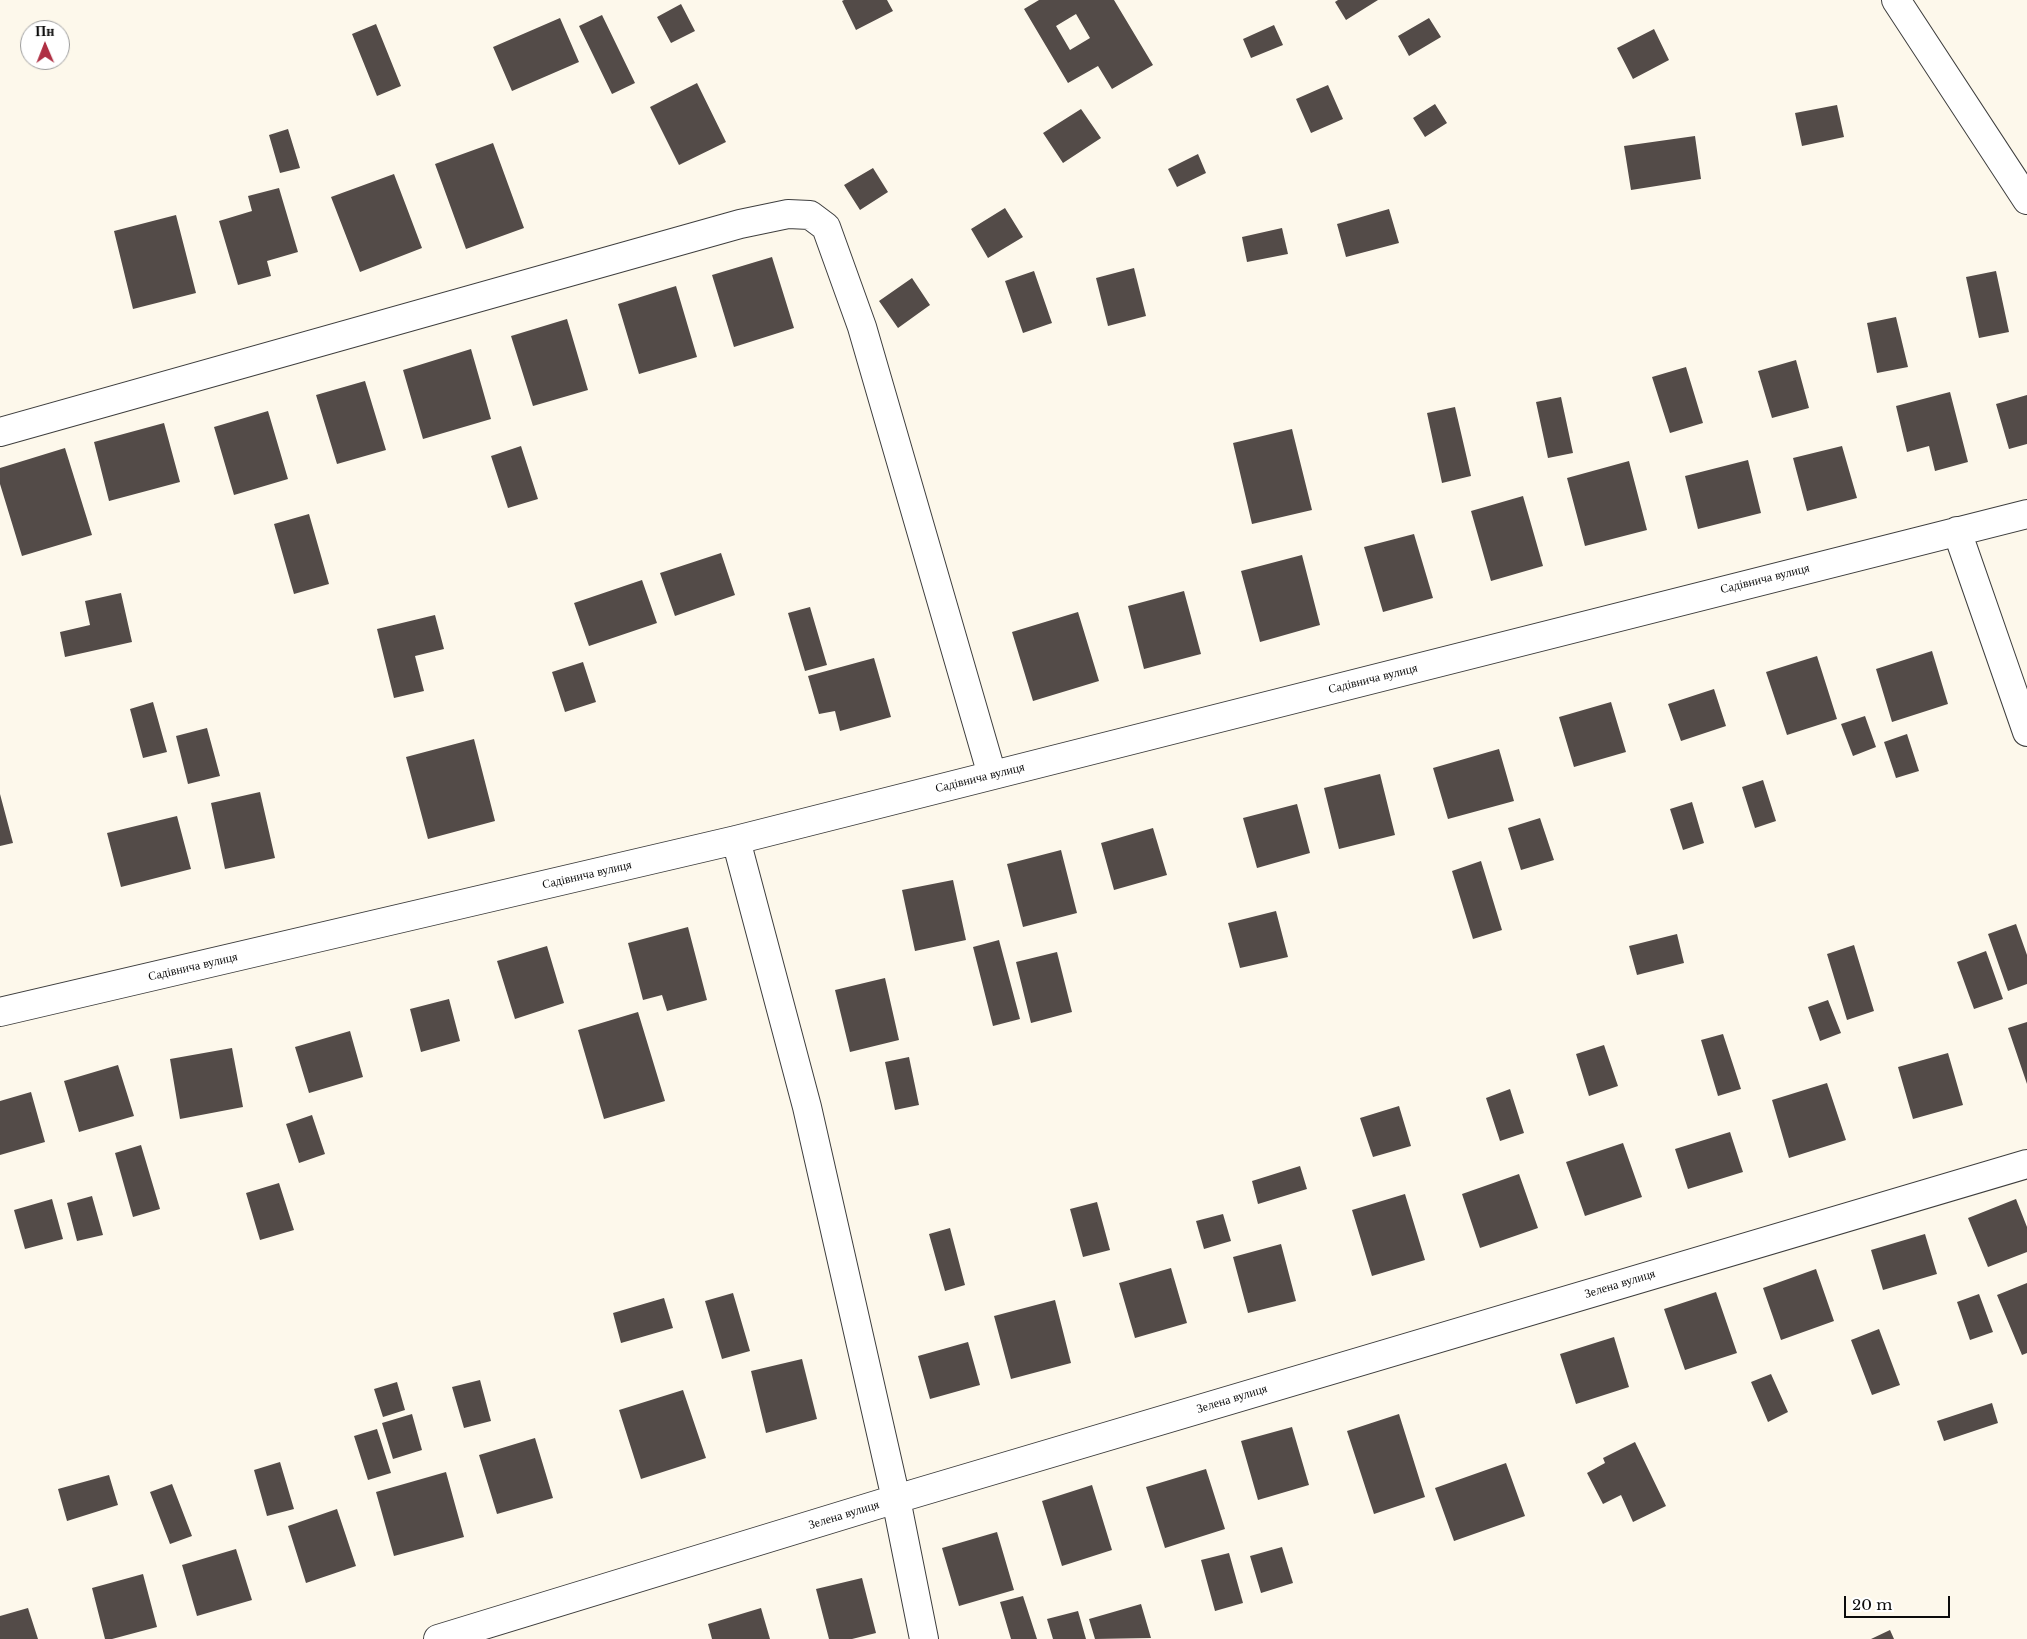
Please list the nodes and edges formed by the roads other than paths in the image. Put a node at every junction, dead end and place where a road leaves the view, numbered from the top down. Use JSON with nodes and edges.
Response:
{"nodes":[{"id":1,"x":1896,"y":0,"type":"edge"},
{"id":2,"x":2027,"y":200,"type":"edge"},
{"id":3,"x":0,"y":432,"type":"edge"},
{"id":4,"x":2027,"y":514,"type":"edge"},
{"id":5,"x":1957,"y":531,"type":"junction"},
{"id":6,"x":2027,"y":732,"type":"edge"},
{"id":7,"x":992,"y":775,"type":"junction"},
{"id":8,"x":736,"y":840,"type":"junction"},
{"id":9,"x":0,"y":1012,"type":"edge"},
{"id":10,"x":2027,"y":1164,"type":"edge"},
{"id":11,"x":896,"y":1499,"type":"junction"},
{"id":12,"x":438,"y":1639,"type":"edge"},
{"id":13,"x":924,"y":1639,"type":"edge"}],
"edges":[{"from":1,"to":2,"type":"street"},
{"from":3,"to":7,"type":"street"},
{"from":4,"to":5,"type":"street","name":"Садівнича вулиця"},
{"from":5,"to":6,"type":"street"},
{"from":5,"to":7,"type":"street","name":"Садівнича вулиця"},
{"from":7,"to":8,"type":"street","name":"Садівнича вулиця"},
{"from":8,"to":9,"type":"street","name":"Садівнича вулиця"},
{"from":8,"to":11,"type":"street"},
{"from":10,"to":11,"type":"street","name":"Зелена вулиця"},
{"from":11,"to":12,"type":"street","name":"Зелена вулиця"},
{"from":11,"to":13,"type":"street"}]}
